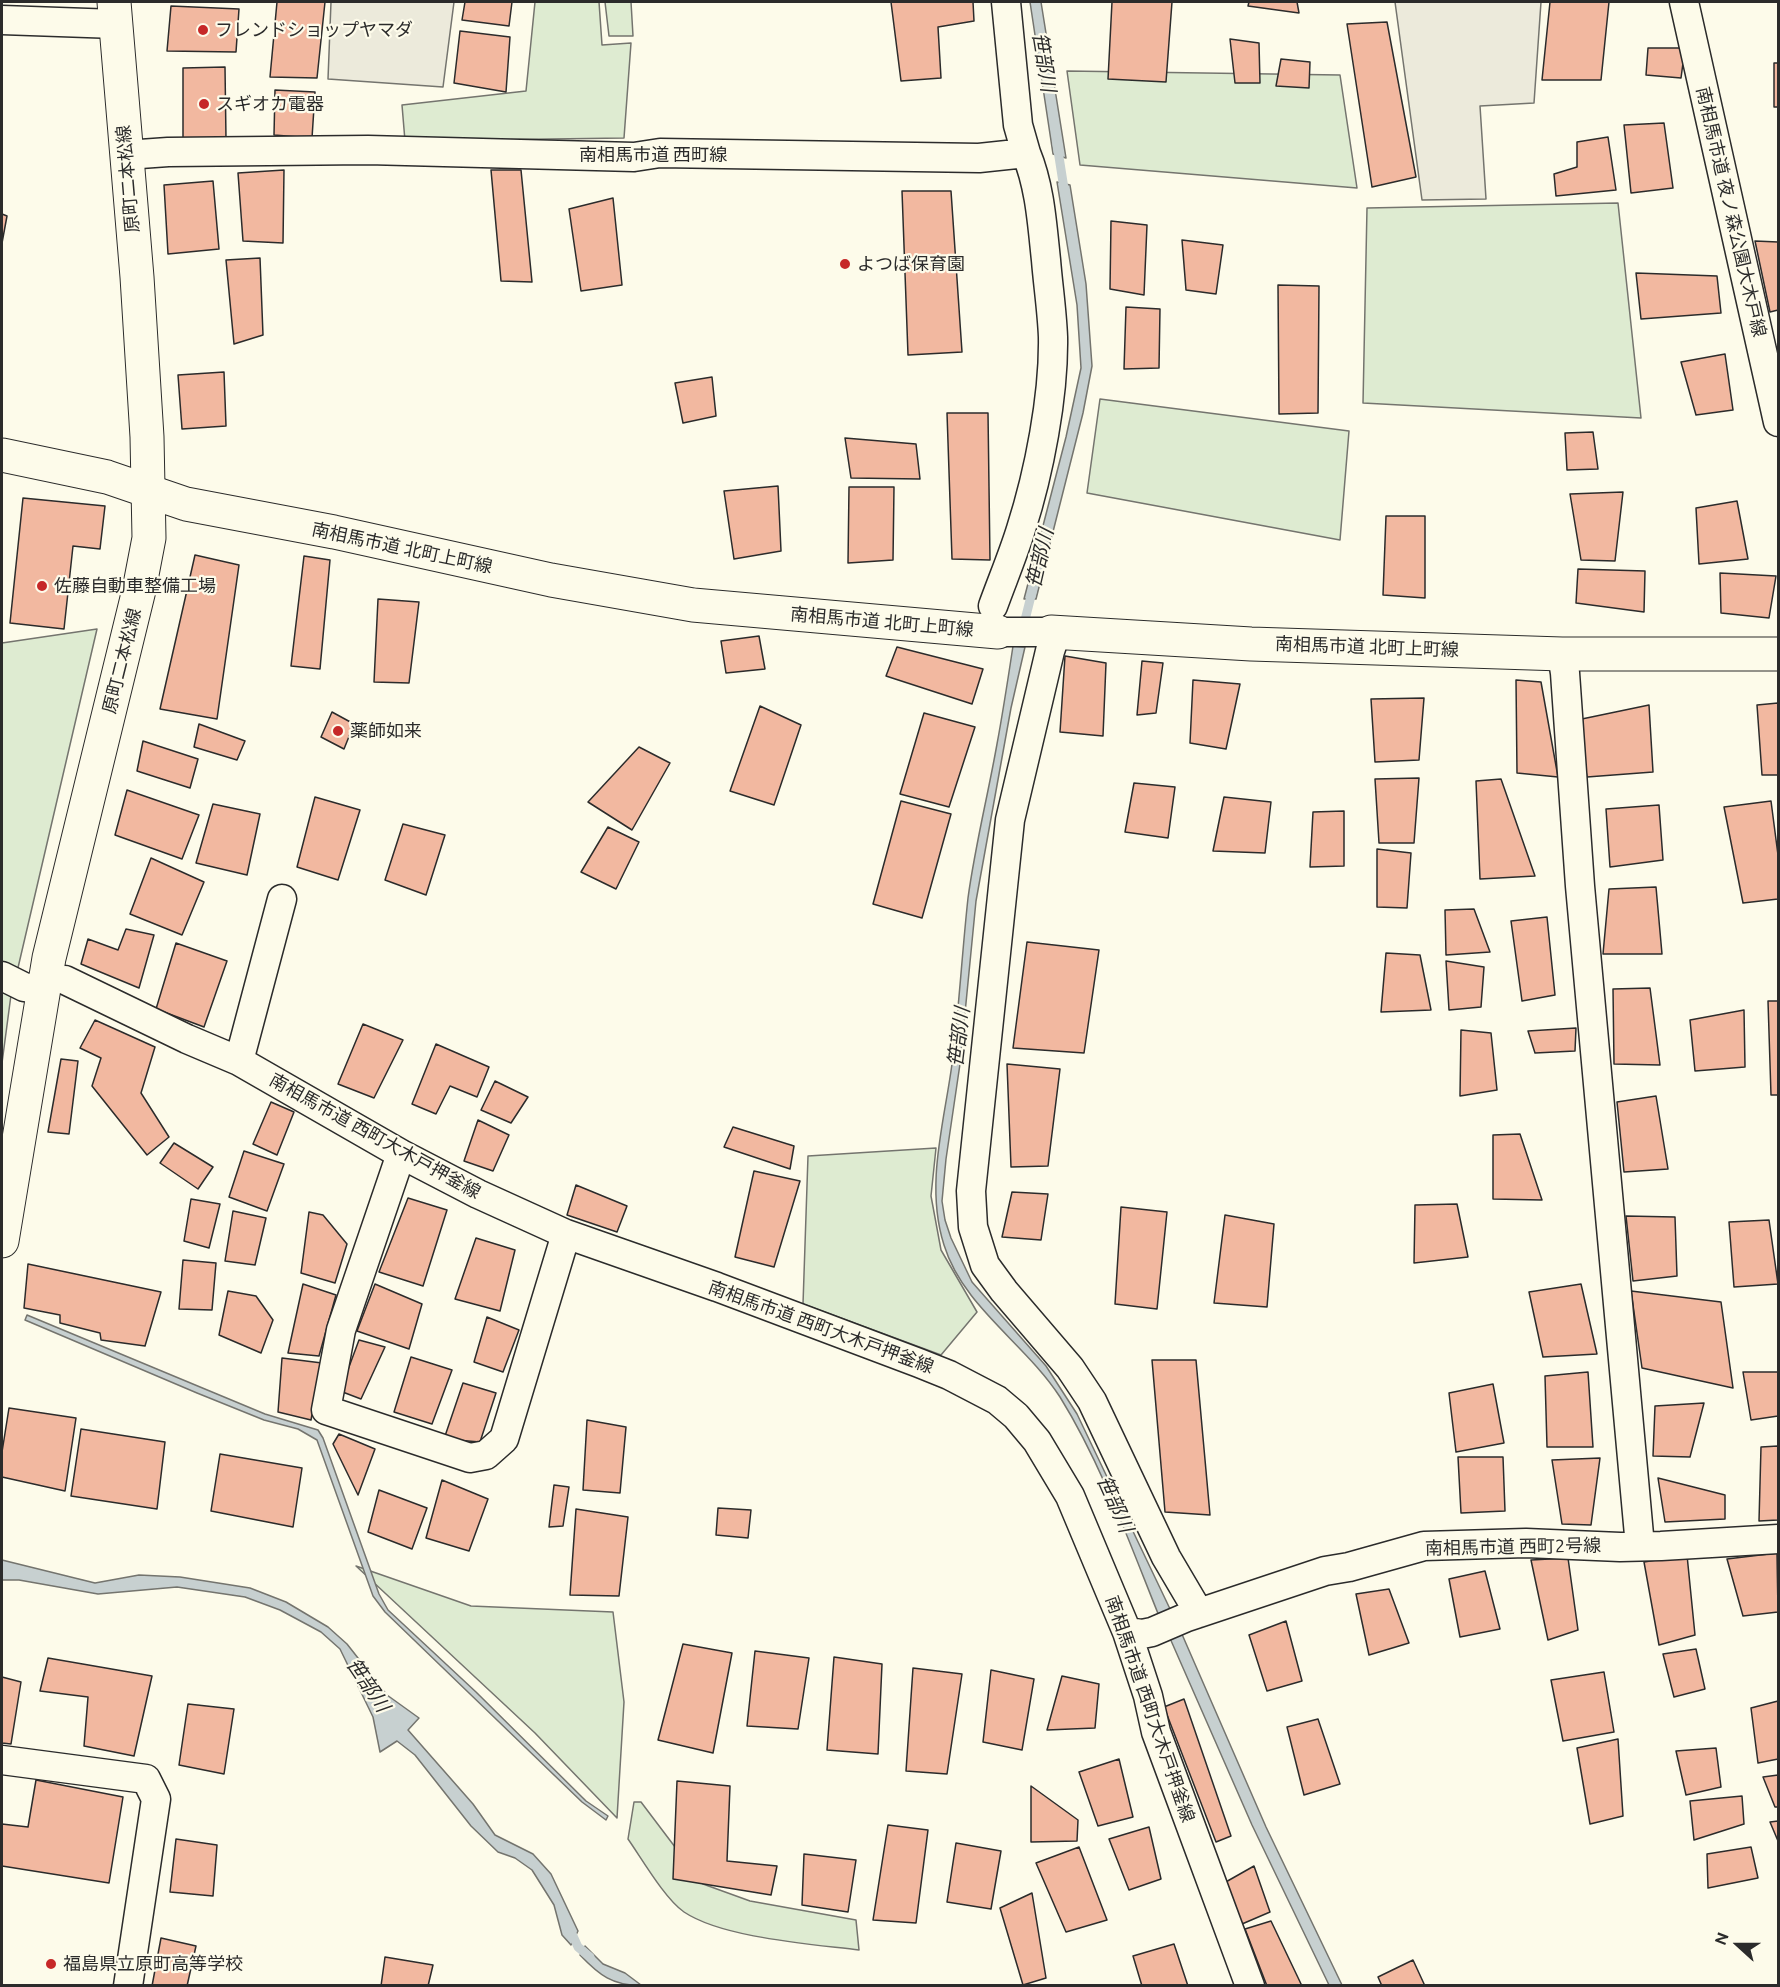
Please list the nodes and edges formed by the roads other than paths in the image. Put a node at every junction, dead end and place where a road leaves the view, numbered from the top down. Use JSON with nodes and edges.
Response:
{"nodes":[{"id":1,"x":1006,"y":2,"type":"edge"},
{"id":2,"x":1684,"y":2,"type":"edge"},
{"id":3,"x":115,"y":13,"type":"edge"},
{"id":4,"x":2,"y":20,"type":"edge"},
{"id":5,"x":126,"y":155,"type":"junction"},
{"id":6,"x":1031,"y":165,"type":"junction"},
{"id":7,"x":1779,"y":422,"type":"edge"},
{"id":8,"x":2,"y":455,"type":"edge"},
{"id":9,"x":147,"y":492,"type":"junction"},
{"id":10,"x":995,"y":619,"type":"junction"},
{"id":11,"x":1054,"y":633,"type":"junction"},
{"id":12,"x":1562,"y":654,"type":"junction"},
{"id":13,"x":1779,"y":654,"type":"edge"},
{"id":14,"x":282,"y":899,"type":"dead end"},
{"id":15,"x":2,"y":976,"type":"edge"},
{"id":16,"x":54,"y":985,"type":"junction"},
{"id":17,"x":239,"y":1061,"type":"junction"},
{"id":18,"x":401,"y":1154,"type":"junction"},
{"id":19,"x":566,"y":1234,"type":"junction"},
{"id":20,"x":2,"y":1240,"type":"edge"},
{"id":21,"x":1779,"y":1539,"type":"edge"},
{"id":22,"x":1640,"y":1546,"type":"junction"},
{"id":23,"x":1193,"y":1615,"type":"junction"},
{"id":24,"x":1139,"y":1632,"type":"junction"},
{"id":25,"x":2,"y":1760,"type":"edge"},
{"id":26,"x":128,"y":1986,"type":"edge"},
{"id":27,"x":1250,"y":1986,"type":"edge"}],
"edges":[{"from":1,"to":6,"type":"street"},
{"from":2,"to":7,"type":"street","name":"南相馬市道 夜ノ森公園大木戸線"},
{"from":3,"to":4,"type":"street"},
{"from":3,"to":5,"type":"street","name":"原町二本松線"},
{"from":5,"to":6,"type":"street","name":"南相馬市道 西町線"},
{"from":5,"to":9,"type":"street","name":"原町二本松線"},
{"from":6,"to":10,"type":"street"},
{"from":8,"to":9,"type":"street","name":"南相馬市道 北町上町線"},
{"from":9,"to":10,"type":"street","name":"南相馬市道 北町上町線"},
{"from":9,"to":16,"type":"street","name":"原町二本松線"},
{"from":10,"to":11,"type":"street","name":"南相馬市道 北町上町線"},
{"from":11,"to":12,"type":"street","name":"南相馬市道 北町上町線"},
{"from":11,"to":23,"type":"street"},
{"from":12,"to":13,"type":"street","name":"南相馬市道 北町上町線"},
{"from":12,"to":22,"type":"street"},
{"from":14,"to":17,"type":"street"},
{"from":15,"to":16,"type":"street","name":"南相馬市道 西町大木戸押釜線"},
{"from":16,"to":17,"type":"street","name":"南相馬市道 西町大木戸押釜線"},
{"from":16,"to":20,"type":"street","name":"原町二本松線"},
{"from":17,"to":18,"type":"street","name":"南相馬市道 西町大木戸押釜線"},
{"from":18,"to":19,"type":"street","name":"南相馬市道 西町大木戸押釜線"},
{"from":18,"to":19,"type":"street"},
{"from":19,"to":24,"type":"street","name":"南相馬市道 西町大木戸押釜線"},
{"from":21,"to":22,"type":"street","name":"南相馬市道 西町2号線"},
{"from":22,"to":23,"type":"street","name":"南相馬市道 西町2号線"},
{"from":23,"to":24,"type":"street","name":"南相馬市道 西町2号線"},
{"from":24,"to":27,"type":"street","name":"南相馬市道 西町大木戸押釜線"},
{"from":25,"to":26,"type":"street"}]}
